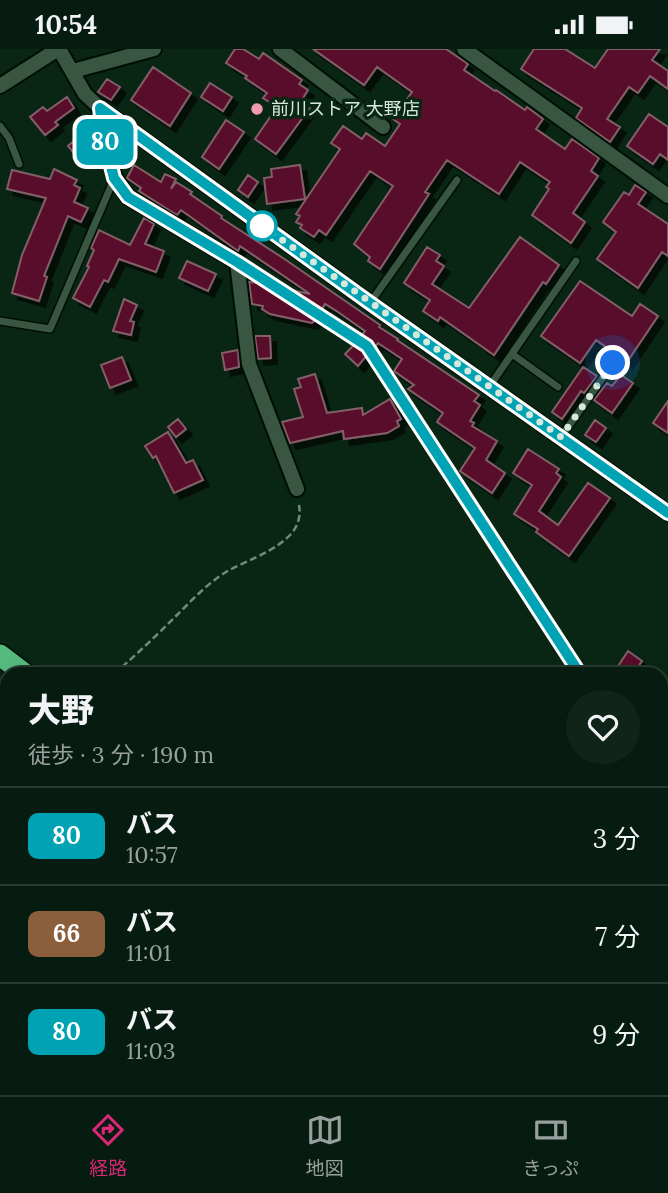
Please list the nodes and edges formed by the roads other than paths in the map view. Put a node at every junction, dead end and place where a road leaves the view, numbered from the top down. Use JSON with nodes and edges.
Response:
{"nodes":[{"id":1,"x":59,"y":49,"type":"edge"},
{"id":2,"x":154,"y":49,"type":"edge"},
{"id":3,"x":280,"y":49,"type":"edge"},
{"id":4,"x":464,"y":49,"type":"edge"},
{"id":5,"x":73,"y":71,"type":"junction"},
{"id":6,"x":0,"y":86,"type":"edge"},
{"id":7,"x":100,"y":108,"type":"junction"},
{"id":8,"x":0,"y":126,"type":"edge"},
{"id":9,"x":383,"y":127,"type":"dead end"},
{"id":10,"x":19,"y":164,"type":"dead end"},
{"id":11,"x":114,"y":178,"type":"junction"},
{"id":12,"x":457,"y":180,"type":"dead end"},
{"id":13,"x":668,"y":196,"type":"edge"},
{"id":14,"x":576,"y":261,"type":"dead end"},
{"id":15,"x":237,"y":262,"type":"junction"},
{"id":16,"x":370,"y":303,"type":"junction"},
{"id":17,"x":0,"y":321,"type":"edge"},
{"id":18,"x":512,"y":353,"type":"junction"},
{"id":19,"x":613,"y":363,"type":"dead end"},
{"id":20,"x":489,"y":387,"type":"junction"},
{"id":21,"x":558,"y":387,"type":"dead end"},
{"id":22,"x":561,"y":437,"type":"junction"},
{"id":23,"x":297,"y":489,"type":"road end"},
{"id":24,"x":668,"y":513,"type":"edge"},
{"id":25,"x":0,"y":655,"type":"edge"},
{"id":26,"x":16,"y":667,"type":"edge"},
{"id":27,"x":575,"y":667,"type":"edge"}],
"edges":[{"from":1,"to":5,"type":"street"},
{"from":1,"to":6,"type":"street"},
{"from":2,"to":5,"type":"street"},
{"from":3,"to":9,"type":"street"},
{"from":4,"to":13,"type":"street"},
{"from":5,"to":7,"type":"street"},
{"from":7,"to":11,"type":"street"},
{"from":7,"to":16,"type":"street"},
{"from":8,"to":10,"type":"lane"},
{"from":11,"to":15,"type":"street"},
{"from":11,"to":17,"type":"lane"},
{"from":12,"to":16,"type":"lane"},
{"from":14,"to":18,"type":"lane"},
{"from":15,"to":23,"type":"street"},
{"from":15,"to":27,"type":"lane"},
{"from":16,"to":20,"type":"street"},
{"from":18,"to":20,"type":"lane"},
{"from":18,"to":21,"type":"lane"},
{"from":19,"to":22,"type":"lane"},
{"from":20,"to":22,"type":"street"},
{"from":22,"to":24,"type":"street"},
{"from":25,"to":26,"type":"highway"}]}
